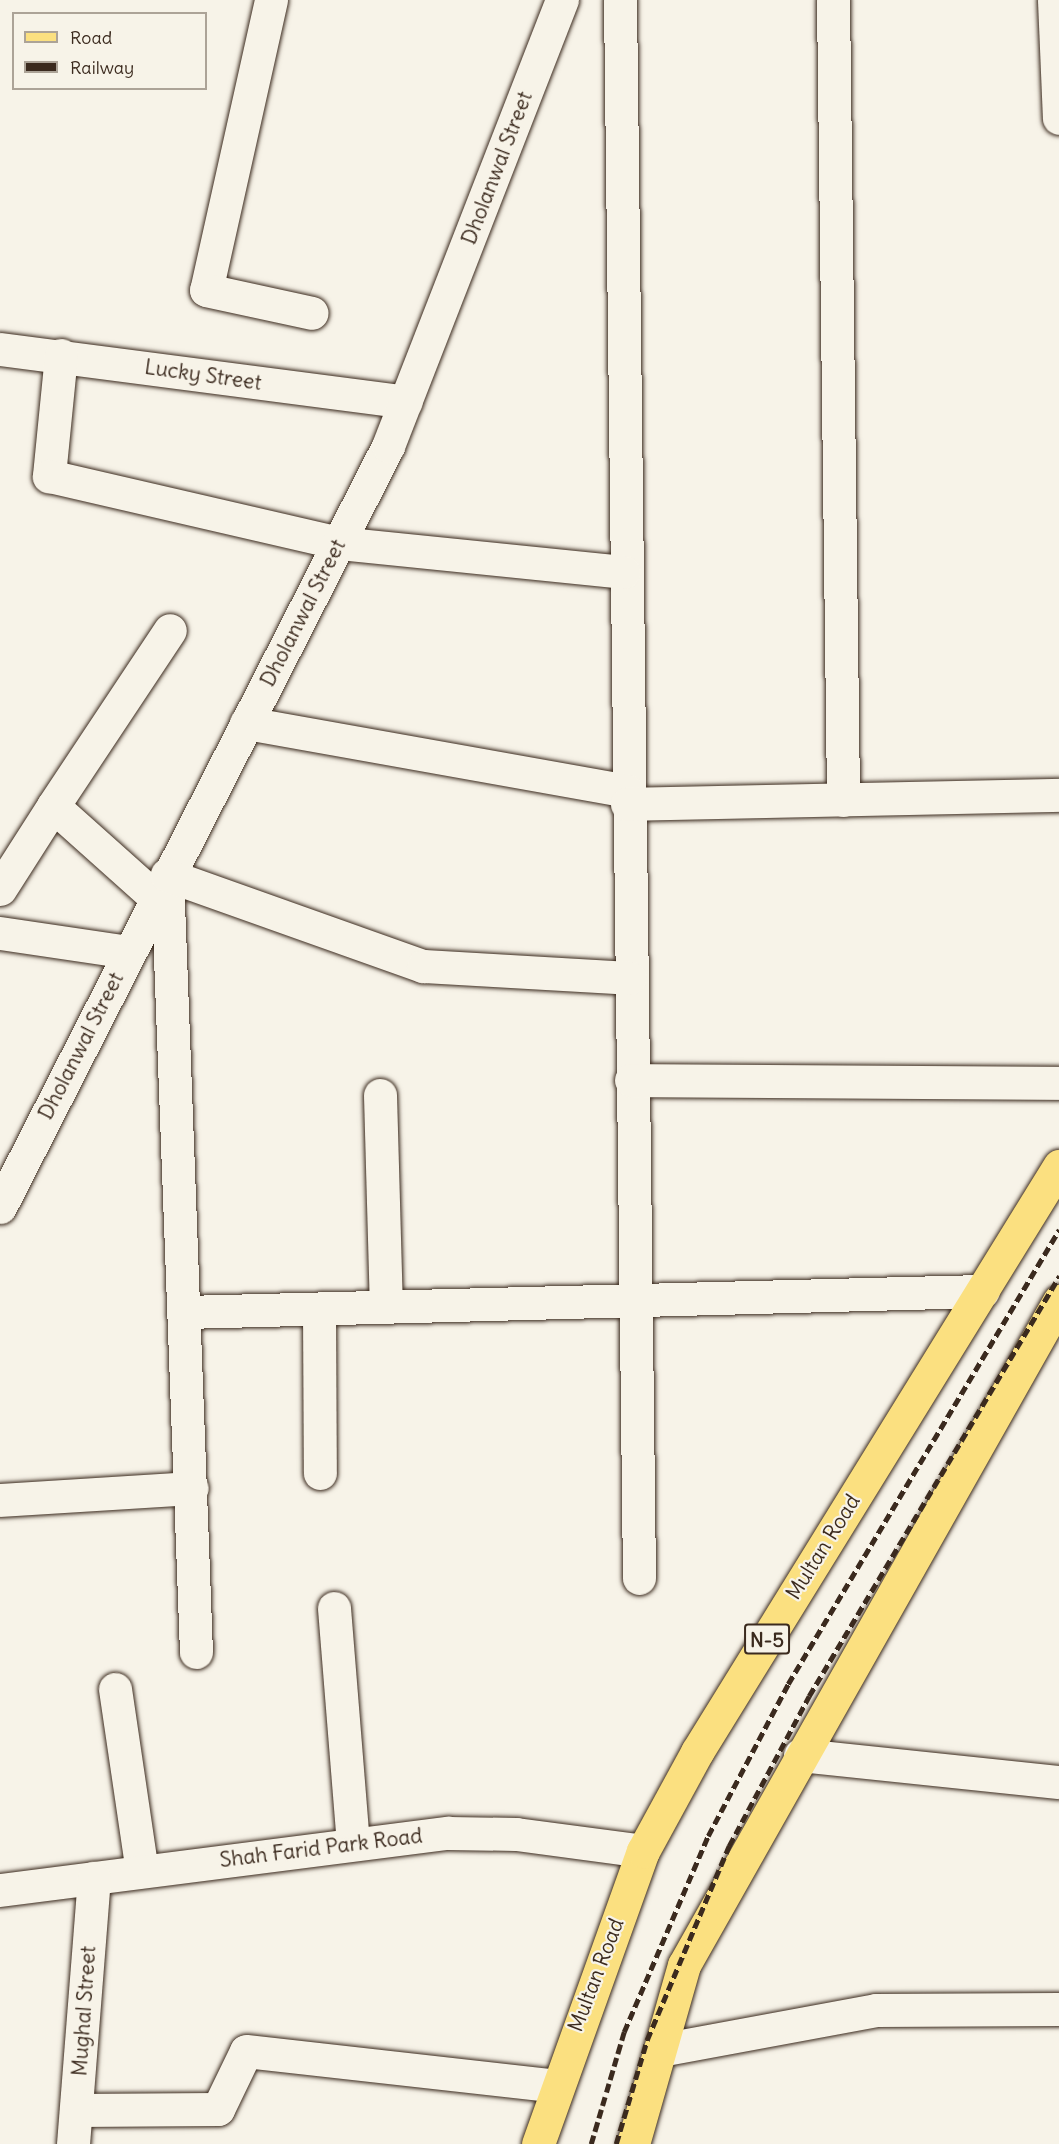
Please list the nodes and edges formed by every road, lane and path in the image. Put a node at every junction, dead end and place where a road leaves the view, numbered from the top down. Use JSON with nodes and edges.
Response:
{"nodes":[{"id":1,"x":271,"y":0,"type":"edge"},
{"id":2,"x":562,"y":0,"type":"edge"},
{"id":3,"x":620,"y":0,"type":"edge"},
{"id":4,"x":833,"y":0,"type":"edge"},
{"id":5,"x":1054,"y":0,"type":"edge"},
{"id":6,"x":1059,"y":118,"type":"edge"},
{"id":7,"x":312,"y":313,"type":"dead end"},
{"id":8,"x":0,"y":349,"type":"edge"},
{"id":9,"x":61,"y":355,"type":"junction"},
{"id":10,"x":406,"y":402,"type":"junction"},
{"id":11,"x":339,"y":543,"type":"junction"},
{"id":12,"x":624,"y":572,"type":"junction"},
{"id":13,"x":170,"y":630,"type":"dead end"},
{"id":14,"x":246,"y":723,"type":"junction"},
{"id":15,"x":1059,"y":795,"type":"edge"},
{"id":16,"x":627,"y":797,"type":"junction"},
{"id":17,"x":843,"y":800,"type":"junction"},
{"id":18,"x":53,"y":806,"type":"junction"},
{"id":19,"x":162,"y":886,"type":"junction"},
{"id":20,"x":0,"y":890,"type":"edge"},
{"id":21,"x":0,"y":933,"type":"edge"},
{"id":22,"x":129,"y":952,"type":"junction"},
{"id":23,"x":630,"y":978,"type":"junction"},
{"id":24,"x":631,"y":1080,"type":"junction"},
{"id":25,"x":1059,"y":1083,"type":"edge"},
{"id":26,"x":380,"y":1095,"type":"dead end"},
{"id":27,"x":1059,"y":1166,"type":"edge"},
{"id":28,"x":0,"y":1207,"type":"edge"},
{"id":29,"x":983,"y":1291,"type":"junction"},
{"id":30,"x":634,"y":1300,"type":"junction"},
{"id":31,"x":1059,"y":1301,"type":"edge"},
{"id":32,"x":386,"y":1306,"type":"junction"},
{"id":33,"x":319,"y":1309,"type":"junction"},
{"id":34,"x":185,"y":1312,"type":"junction"},
{"id":35,"x":320,"y":1473,"type":"dead end"},
{"id":36,"x":192,"y":1488,"type":"junction"},
{"id":37,"x":0,"y":1500,"type":"edge"},
{"id":38,"x":639,"y":1578,"type":"dead end"},
{"id":39,"x":334,"y":1608,"type":"dead end"},
{"id":40,"x":196,"y":1652,"type":"dead end"},
{"id":41,"x":115,"y":1689,"type":"dead end"},
{"id":42,"x":800,"y":1755,"type":"junction"},
{"id":43,"x":1059,"y":1782,"type":"edge"},
{"id":44,"x":352,"y":1843,"type":"junction"},
{"id":45,"x":643,"y":1851,"type":"junction"},
{"id":46,"x":142,"y":1871,"type":"junction"},
{"id":47,"x":94,"y":1878,"type":"junction"},
{"id":48,"x":0,"y":1890,"type":"edge"},
{"id":49,"x":1059,"y":2009,"type":"edge"},
{"id":50,"x":660,"y":2050,"type":"junction"},
{"id":51,"x":557,"y":2086,"type":"junction"},
{"id":52,"x":76,"y":2110,"type":"junction"},
{"id":53,"x":73,"y":2144,"type":"edge"},
{"id":54,"x":538,"y":2144,"type":"edge"},
{"id":55,"x":633,"y":2144,"type":"edge"}],
"edges":[{"from":1,"to":7,"type":"street"},
{"from":2,"to":10,"type":"street","name":"Dholanwal Street"},
{"from":3,"to":12,"type":"street"},
{"from":4,"to":17,"type":"street"},
{"from":5,"to":6,"type":"street"},
{"from":8,"to":9,"type":"street","name":"Lucky Street"},
{"from":9,"to":10,"type":"street","name":"Lucky Street"},
{"from":9,"to":11,"type":"street"},
{"from":10,"to":11,"type":"street","name":"Dholanwal Street"},
{"from":11,"to":12,"type":"street"},
{"from":11,"to":14,"type":"street","name":"Dholanwal Street"},
{"from":12,"to":16,"type":"street"},
{"from":13,"to":18,"type":"street"},
{"from":14,"to":16,"type":"street"},
{"from":14,"to":19,"type":"street","name":"Dholanwal Street"},
{"from":15,"to":17,"type":"street"},
{"from":16,"to":17,"type":"street"},
{"from":16,"to":23,"type":"street"},
{"from":18,"to":19,"type":"street"},
{"from":18,"to":20,"type":"street"},
{"from":19,"to":22,"type":"street","name":"Dholanwal Street"},
{"from":19,"to":23,"type":"street"},
{"from":19,"to":34,"type":"street"},
{"from":21,"to":22,"type":"street"},
{"from":22,"to":28,"type":"street","name":"Dholanwal Street"},
{"from":23,"to":24,"type":"street"},
{"from":24,"to":25,"type":"street"},
{"from":24,"to":30,"type":"street"},
{"from":26,"to":32,"type":"street"},
{"from":27,"to":29,"type":"main road","name":"Multan Road","number":"N-5"},
{"from":29,"to":30,"type":"street"},
{"from":29,"to":45,"type":"main road","name":"Multan Road","number":"N-5"},
{"from":30,"to":32,"type":"street"},
{"from":30,"to":38,"type":"street"},
{"from":31,"to":42,"type":"main road"},
{"from":32,"to":33,"type":"street"},
{"from":33,"to":34,"type":"street"},
{"from":33,"to":35,"type":"street"},
{"from":34,"to":36,"type":"street"},
{"from":36,"to":37,"type":"street"},
{"from":36,"to":40,"type":"street"},
{"from":39,"to":44,"type":"street"},
{"from":41,"to":46,"type":"street"},
{"from":42,"to":43,"type":"street"},
{"from":42,"to":50,"type":"main road"},
{"from":44,"to":45,"type":"street","name":"Shah Farid Park Road"},
{"from":44,"to":46,"type":"street","name":"Shah Farid Park Road"},
{"from":45,"to":51,"type":"main road","name":"Multan Road","number":"N-5"},
{"from":46,"to":47,"type":"street","name":"Shah Farid Park Road"},
{"from":47,"to":48,"type":"street","name":"Shah Farid Park Road"},
{"from":47,"to":52,"type":"street","name":"Mughal Street"},
{"from":49,"to":50,"type":"street"},
{"from":50,"to":55,"type":"main road"},
{"from":51,"to":52,"type":"street"},
{"from":51,"to":54,"type":"main road","name":"Multan Road","number":"N-5"},
{"from":52,"to":53,"type":"street","name":"Mughal Street"}]}
